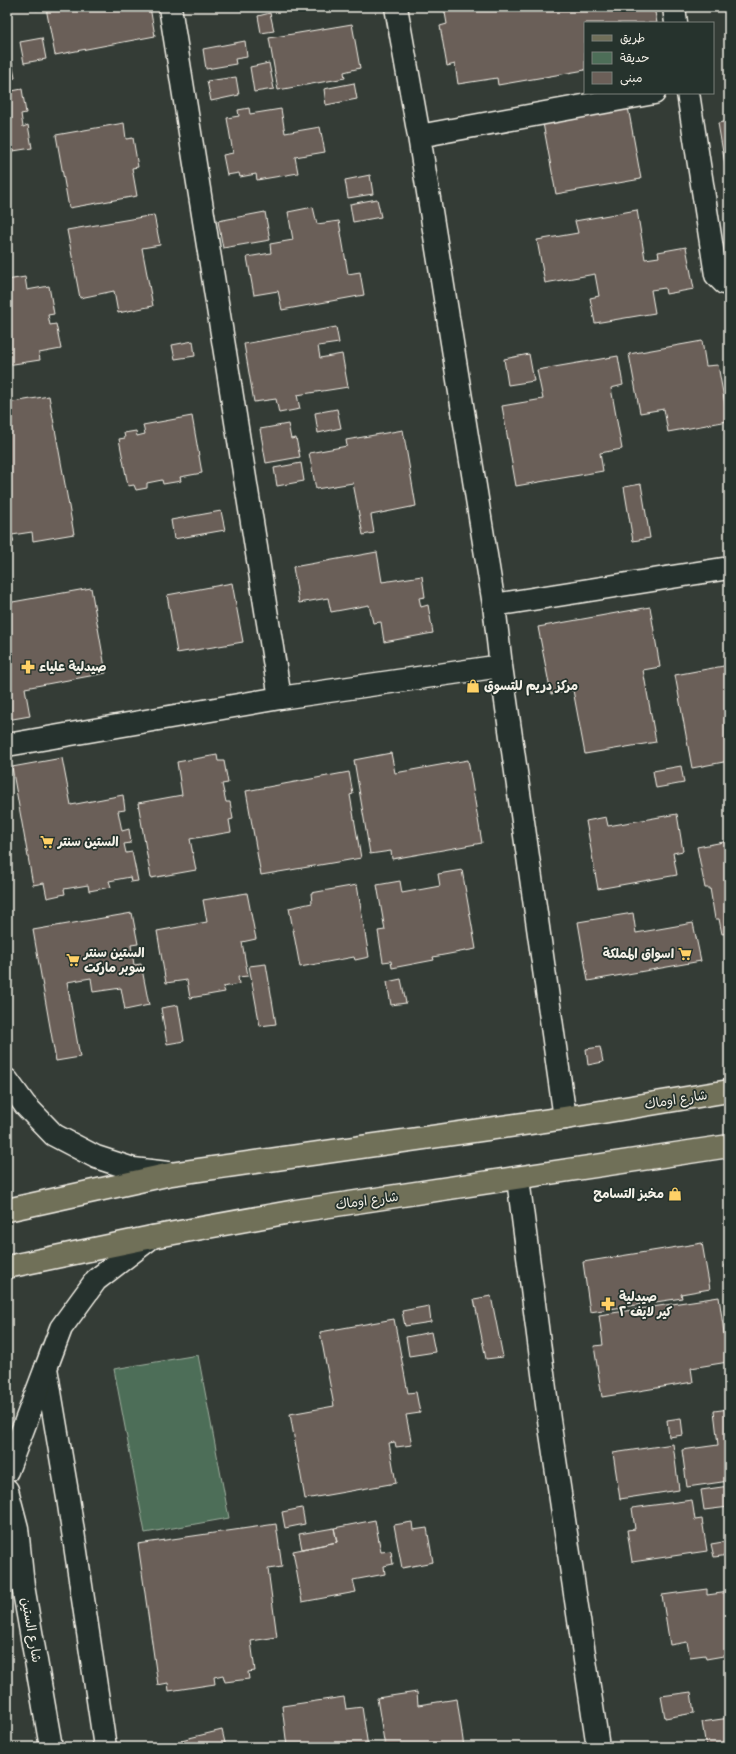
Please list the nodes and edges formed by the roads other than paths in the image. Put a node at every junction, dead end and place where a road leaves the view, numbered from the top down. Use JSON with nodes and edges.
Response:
{"nodes":[{"id":1,"x":170,"y":7,"type":"edge"},
{"id":2,"x":396,"y":7,"type":"edge"},
{"id":3,"x":674,"y":7,"type":"edge"},
{"id":4,"x":676,"y":22,"type":"edge"},
{"id":5,"x":649,"y":94,"type":"edge"},
{"id":6,"x":688,"y":94,"type":"edge"},
{"id":7,"x":420,"y":136,"type":"junction"},
{"id":8,"x":729,"y":284,"type":"edge"},
{"id":9,"x":729,"y":568,"type":"edge"},
{"id":10,"x":494,"y":605,"type":"junction"},
{"id":11,"x":501,"y":666,"type":"junction"},
{"id":12,"x":280,"y":698,"type":"junction"},
{"id":13,"x":7,"y":746,"type":"edge"},
{"id":14,"x":7,"y":1080,"type":"edge"},
{"id":15,"x":729,"y":1091,"type":"edge"},
{"id":16,"x":566,"y":1118,"type":"junction"},
{"id":17,"x":729,"y":1146,"type":"edge"},
{"id":18,"x":171,"y":1174,"type":"junction"},
{"id":19,"x":518,"y":1179,"type":"junction"},
{"id":20,"x":7,"y":1210,"type":"edge"},
{"id":21,"x":152,"y":1237,"type":"junction"},
{"id":22,"x":7,"y":1267,"type":"edge"},
{"id":23,"x":46,"y":1368,"type":"junction"},
{"id":24,"x":7,"y":1471,"type":"edge"},
{"id":25,"x":7,"y":1490,"type":"edge"},
{"id":26,"x":52,"y":1747,"type":"edge"},
{"id":27,"x":105,"y":1747,"type":"edge"},
{"id":28,"x":598,"y":1747,"type":"edge"}],
"edges":[{"from":1,"to":12,"type":"street"},
{"from":2,"to":7,"type":"street"},
{"from":3,"to":4,"type":"street"},
{"from":5,"to":7,"type":"street"},
{"from":6,"to":8,"type":"street"},
{"from":7,"to":10,"type":"street"},
{"from":9,"to":10,"type":"street"},
{"from":10,"to":11,"type":"street"},
{"from":11,"to":12,"type":"street"},
{"from":11,"to":16,"type":"street"},
{"from":12,"to":13,"type":"street"},
{"from":14,"to":18,"type":"street"},
{"from":15,"to":16,"type":"main road","name":"شارع اوماك"},
{"from":16,"to":18,"type":"main road","name":"شارع اوماك"},
{"from":17,"to":19,"type":"main road","name":"شارع اوماك"},
{"from":18,"to":20,"type":"main road","name":"شارع اوماك"},
{"from":19,"to":21,"type":"main road","name":"شارع اوماك"},
{"from":19,"to":28,"type":"street"},
{"from":21,"to":22,"type":"main road","name":"شارع اوماك"},
{"from":21,"to":23,"type":"street"},
{"from":23,"to":24,"type":"street"},
{"from":23,"to":27,"type":"street"},
{"from":25,"to":26,"type":"street","name":"شارع الستين"}]}
